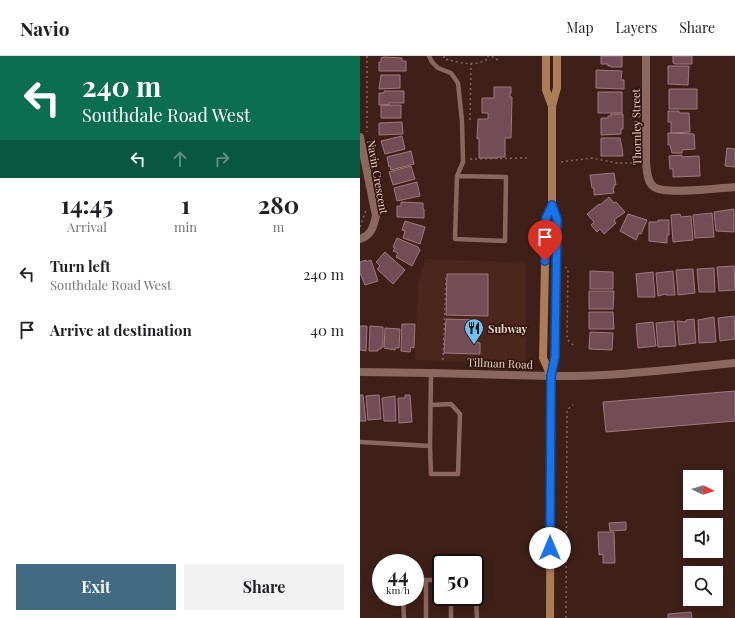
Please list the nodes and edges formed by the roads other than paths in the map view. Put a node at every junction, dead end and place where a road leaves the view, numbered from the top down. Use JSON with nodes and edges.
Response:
{"nodes":[{"id":1,"x":429,"y":56,"type":"edge"},
{"id":2,"x":546,"y":56,"type":"edge"},
{"id":3,"x":557,"y":56,"type":"edge"},
{"id":4,"x":646,"y":56,"type":"edge"},
{"id":5,"x":552,"y":106,"type":"junction"},
{"id":6,"x":360,"y":137,"type":"edge"},
{"id":7,"x":457,"y":176,"type":"junction"},
{"id":8,"x":735,"y":187,"type":"edge"},
{"id":9,"x":552,"y":205,"type":"junction"},
{"id":10,"x":360,"y":238,"type":"edge"},
{"id":11,"x":735,"y":363,"type":"edge"},
{"id":12,"x":360,"y":372,"type":"edge"},
{"id":13,"x":430,"y":372,"type":"junction"},
{"id":14,"x":551,"y":376,"type":"junction"},
{"id":15,"x":431,"y":405,"type":"junction"},
{"id":16,"x":360,"y":442,"type":"edge"},
{"id":17,"x":430,"y":446,"type":"junction"},
{"id":18,"x":426,"y":580,"type":"joint"},
{"id":19,"x":432,"y":580,"type":"edge"},
{"id":20,"x":403,"y":606,"type":"edge"},
{"id":21,"x":451,"y":606,"type":"edge"},
{"id":22,"x":476,"y":606,"type":"edge"},
{"id":23,"x":404,"y":618,"type":"edge"},
{"id":24,"x":426,"y":618,"type":"edge"},
{"id":25,"x":451,"y":618,"type":"edge"},
{"id":26,"x":476,"y":618,"type":"edge"},
{"id":27,"x":550,"y":618,"type":"edge"}],
"edges":[{"from":1,"to":7,"type":"lane"},
{"from":2,"to":5,"type":"main road"},
{"from":3,"to":5,"type":"main road"},
{"from":4,"to":8,"type":"street","name":"Thornley Street"},
{"from":5,"to":9,"type":"main road"},
{"from":6,"to":10,"type":"street","name":"Navin Crescent"},
{"from":7,"to":7,"type":"lane"},
{"from":9,"to":14,"type":"main road"},
{"from":9,"to":14,"type":"main road"},
{"from":11,"to":14,"type":"street","name":"Tillman Road"},
{"from":12,"to":13,"type":"street","name":"Tillman Road"},
{"from":13,"to":14,"type":"street","name":"Tillman Road"},
{"from":13,"to":15,"type":"lane"},
{"from":14,"to":27,"type":"main road"},
{"from":15,"to":17,"type":"lane"},
{"from":15,"to":17,"type":"lane"},
{"from":16,"to":17,"type":"lane"},
{"from":18,"to":19,"type":"lane"},
{"from":18,"to":24,"type":"lane"},
{"from":20,"to":23,"type":"lane"},
{"from":21,"to":25,"type":"lane"},
{"from":22,"to":26,"type":"lane"}]}
